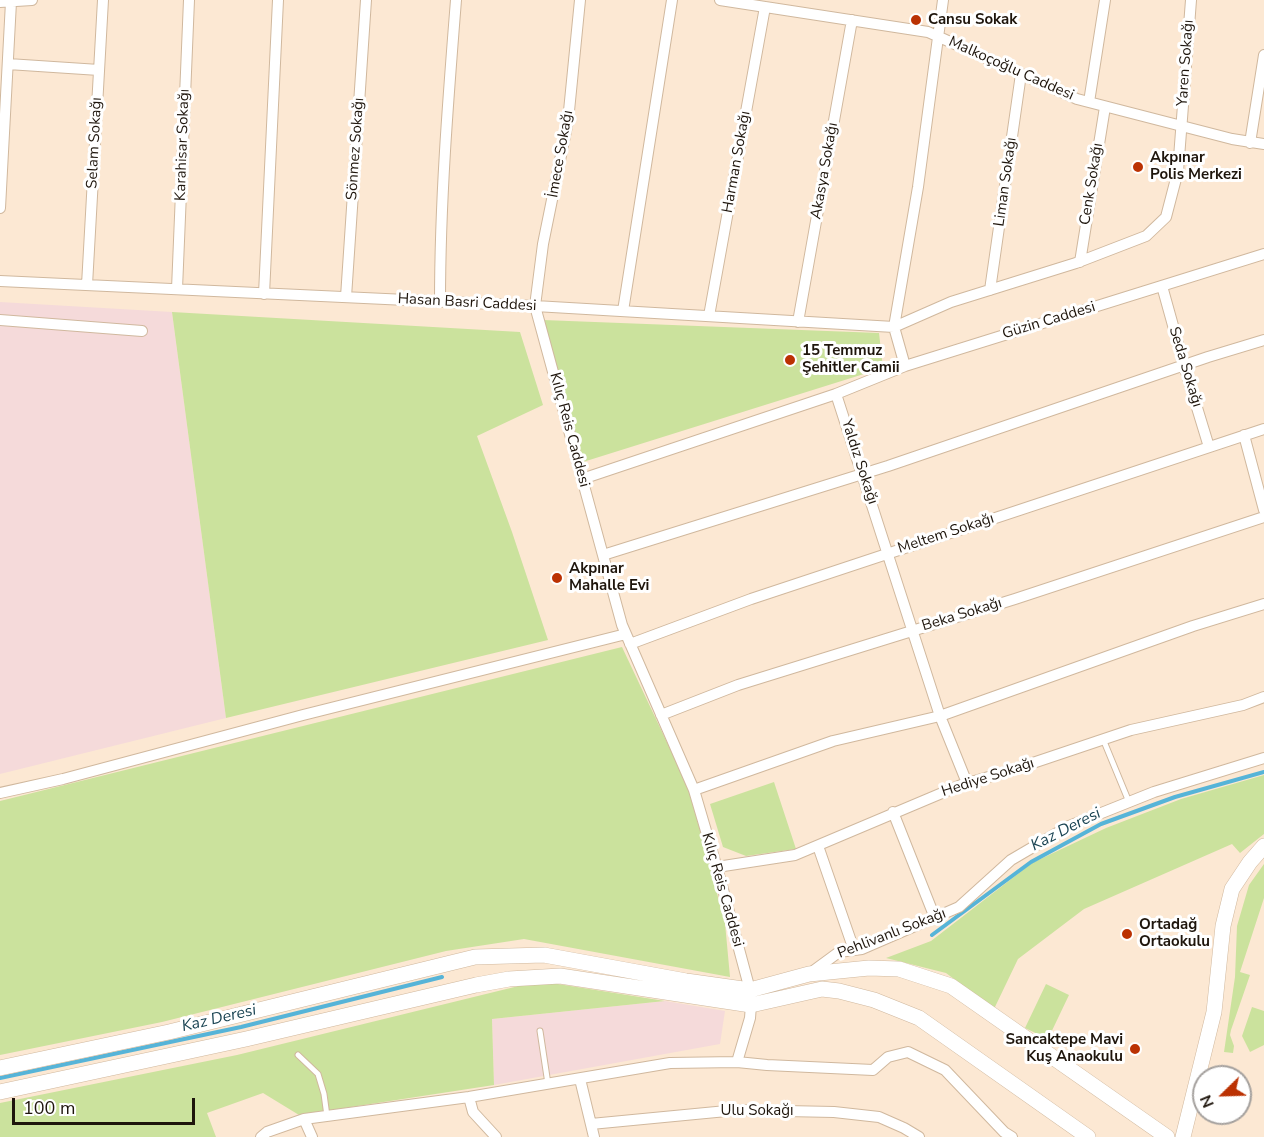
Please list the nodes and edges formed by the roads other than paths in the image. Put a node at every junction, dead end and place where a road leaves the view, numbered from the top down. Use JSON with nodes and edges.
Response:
{"nodes":[{"id":1,"x":32,"y":0,"type":"edge"},
{"id":2,"x":103,"y":0,"type":"edge"},
{"id":3,"x":189,"y":0,"type":"edge"},
{"id":4,"x":278,"y":0,"type":"edge"},
{"id":5,"x":366,"y":0,"type":"edge"},
{"id":6,"x":456,"y":0,"type":"edge"},
{"id":7,"x":580,"y":0,"type":"edge"},
{"id":8,"x":672,"y":0,"type":"edge"},
{"id":9,"x":720,"y":0,"type":"edge"},
{"id":10,"x":943,"y":0,"type":"edge"},
{"id":11,"x":1105,"y":0,"type":"edge"},
{"id":12,"x":1191,"y":0,"type":"edge"},
{"id":13,"x":6,"y":2,"type":"edge"},
{"id":14,"x":765,"y":7,"type":"junction"},
{"id":15,"x":852,"y":20,"type":"junction"},
{"id":16,"x":939,"y":36,"type":"junction"},
{"id":17,"x":1264,"y":55,"type":"edge"},
{"id":18,"x":8,"y":64,"type":"junction"},
{"id":19,"x":99,"y":70,"type":"junction"},
{"id":20,"x":1021,"y":74,"type":"junction"},
{"id":21,"x":1089,"y":102,"type":"junction"},
{"id":22,"x":1105,"y":106,"type":"junction"},
{"id":23,"x":1181,"y":126,"type":"junction"},
{"id":24,"x":1250,"y":143,"type":"junction"},
{"id":25,"x":1264,"y":144,"type":"edge"},
{"id":26,"x":0,"y":208,"type":"edge"},
{"id":27,"x":1264,"y":254,"type":"edge"},
{"id":28,"x":1080,"y":262,"type":"junction"},
{"id":29,"x":0,"y":281,"type":"edge"},
{"id":30,"x":87,"y":285,"type":"junction"},
{"id":31,"x":1162,"y":286,"type":"junction"},
{"id":32,"x":177,"y":289,"type":"junction"},
{"id":33,"x":990,"y":290,"type":"junction"},
{"id":34,"x":264,"y":294,"type":"junction"},
{"id":35,"x":346,"y":297,"type":"junction"},
{"id":36,"x":440,"y":302,"type":"junction"},
{"id":37,"x":535,"y":306,"type":"junction"},
{"id":38,"x":623,"y":312,"type":"junction"},
{"id":39,"x":709,"y":316,"type":"junction"},
{"id":40,"x":0,"y":320,"type":"edge"},
{"id":41,"x":798,"y":322,"type":"junction"},
{"id":42,"x":894,"y":327,"type":"junction"},
{"id":43,"x":142,"y":331,"type":"dead end"},
{"id":44,"x":1264,"y":340,"type":"edge"},
{"id":45,"x":1184,"y":365,"type":"junction"},
{"id":46,"x":905,"y":366,"type":"junction"},
{"id":47,"x":836,"y":394,"type":"junction"},
{"id":48,"x":1264,"y":429,"type":"edge"},
{"id":49,"x":1244,"y":435,"type":"junction"},
{"id":50,"x":1209,"y":447,"type":"junction"},
{"id":51,"x":863,"y":474,"type":"junction"},
{"id":52,"x":582,"y":479,"type":"junction"},
{"id":53,"x":1264,"y":510,"type":"edge"},
{"id":54,"x":1264,"y":517,"type":"edge"},
{"id":55,"x":889,"y":554,"type":"junction"},
{"id":56,"x":603,"y":555,"type":"junction"},
{"id":57,"x":1264,"y":604,"type":"edge"},
{"id":58,"x":913,"y":631,"type":"junction"},
{"id":59,"x":628,"y":639,"type":"junction"},
{"id":60,"x":1264,"y":697,"type":"edge"},
{"id":61,"x":661,"y":716,"type":"junction"},
{"id":62,"x":940,"y":716,"type":"junction"},
{"id":63,"x":1103,"y":739,"type":"junction"},
{"id":64,"x":1264,"y":758,"type":"edge"},
{"id":65,"x":967,"y":783,"type":"junction"},
{"id":66,"x":694,"y":790,"type":"junction"},
{"id":67,"x":0,"y":793,"type":"edge"},
{"id":68,"x":1130,"y":802,"type":"junction"},
{"id":69,"x":893,"y":812,"type":"junction"},
{"id":70,"x":818,"y":846,"type":"junction"},
{"id":71,"x":1264,"y":846,"type":"edge"},
{"id":72,"x":717,"y":867,"type":"junction"},
{"id":73,"x":935,"y":918,"type":"junction"},
{"id":74,"x":854,"y":950,"type":"junction"},
{"id":75,"x":809,"y":974,"type":"junction"},
{"id":76,"x":750,"y":990,"type":"junction"},
{"id":77,"x":751,"y":1005,"type":"junction"},
{"id":78,"x":540,"y":1031,"type":"dead end"},
{"id":79,"x":298,"y":1055,"type":"dead end"},
{"id":80,"x":737,"y":1062,"type":"junction"},
{"id":81,"x":0,"y":1068,"type":"edge"},
{"id":82,"x":580,"y":1079,"type":"junction"},
{"id":83,"x":548,"y":1084,"type":"junction"},
{"id":84,"x":0,"y":1092,"type":"edge"},
{"id":85,"x":469,"y":1097,"type":"junction"},
{"id":86,"x":327,"y":1116,"type":"junction"},
{"id":87,"x":304,"y":1119,"type":"junction"},
{"id":88,"x":591,"y":1124,"type":"junction"},
{"id":89,"x":493,"y":1136,"type":"edge"},
{"id":90,"x":261,"y":1137,"type":"edge"},
{"id":91,"x":312,"y":1137,"type":"edge"},
{"id":92,"x":594,"y":1137,"type":"edge"},
{"id":93,"x":919,"y":1137,"type":"edge"},
{"id":94,"x":1012,"y":1137,"type":"edge"},
{"id":95,"x":1088,"y":1137,"type":"edge"},
{"id":96,"x":1167,"y":1137,"type":"edge"},
{"id":97,"x":1183,"y":1137,"type":"edge"}],
"edges":[{"from":1,"to":13,"type":"street"},
{"from":2,"to":19,"type":"street","name":"Selam Sokağı"},
{"from":3,"to":32,"type":"street","name":"Karahisar Sokağı"},
{"from":4,"to":34,"type":"street"},
{"from":5,"to":35,"type":"street","name":"Sönmez Sokağı"},
{"from":6,"to":36,"type":"street"},
{"from":7,"to":37,"type":"street","name":"İmece Sokağı"},
{"from":8,"to":38,"type":"street"},
{"from":9,"to":14,"type":"street","name":"Malkoçoğlu Caddesi"},
{"from":10,"to":16,"type":"street"},
{"from":11,"to":21,"type":"street"},
{"from":12,"to":23,"type":"street","name":"Yaren Sokağı"},
{"from":13,"to":18,"type":"street"},
{"from":14,"to":15,"type":"street","name":"Malkoçoğlu Caddesi"},
{"from":14,"to":39,"type":"street","name":"Harman Sokağı"},
{"from":15,"to":16,"type":"street","name":"Malkoçoğlu Caddesi"},
{"from":15,"to":41,"type":"street","name":"Akasya Sokağı"},
{"from":16,"to":20,"type":"street","name":"Malkoçoğlu Caddesi"},
{"from":16,"to":42,"type":"street"},
{"from":17,"to":24,"type":"street"},
{"from":18,"to":19,"type":"street"},
{"from":18,"to":26,"type":"street"},
{"from":19,"to":30,"type":"street","name":"Selam Sokağı"},
{"from":20,"to":21,"type":"street","name":"Malkoçoğlu Caddesi"},
{"from":20,"to":33,"type":"street","name":"Liman Sokağı"},
{"from":21,"to":22,"type":"street","name":"Malkoçoğlu Caddesi"},
{"from":22,"to":23,"type":"street","name":"Malkoçoğlu Caddesi"},
{"from":22,"to":28,"type":"street","name":"Cenk Sokağı"},
{"from":23,"to":24,"type":"street","name":"Malkoçoğlu Caddesi"},
{"from":23,"to":28,"type":"street","name":"Yaren Sokağı"},
{"from":24,"to":25,"type":"street","name":"Malkoçoğlu Caddesi"},
{"from":27,"to":31,"type":"street","name":"Güzin Caddesi"},
{"from":28,"to":33,"type":"street","name":"Yaren Sokağı"},
{"from":29,"to":30,"type":"street","name":"Hasan Basri Caddesi"},
{"from":30,"to":32,"type":"street","name":"Hasan Basri Caddesi"},
{"from":31,"to":45,"type":"street","name":"Seda Sokağı"},
{"from":31,"to":46,"type":"street","name":"Güzin Caddesi"},
{"from":32,"to":34,"type":"street","name":"Hasan Basri Caddesi"},
{"from":33,"to":42,"type":"street","name":"Yaren Sokağı"},
{"from":34,"to":35,"type":"street","name":"Hasan Basri Caddesi"},
{"from":35,"to":36,"type":"street","name":"Hasan Basri Caddesi"},
{"from":36,"to":37,"type":"street","name":"Hasan Basri Caddesi"},
{"from":37,"to":38,"type":"street","name":"Hasan Basri Caddesi"},
{"from":37,"to":52,"type":"street","name":"Kılıç Reis Caddesi"},
{"from":38,"to":39,"type":"street","name":"Hasan Basri Caddesi"},
{"from":39,"to":41,"type":"street","name":"Hasan Basri Caddesi"},
{"from":40,"to":43,"type":"street"},
{"from":41,"to":42,"type":"street","name":"Hasan Basri Caddesi"},
{"from":42,"to":46,"type":"street"},
{"from":44,"to":45,"type":"street"},
{"from":45,"to":50,"type":"street","name":"Seda Sokağı"},
{"from":45,"to":51,"type":"street"},
{"from":46,"to":47,"type":"street","name":"Güzin Caddesi"},
{"from":47,"to":51,"type":"street","name":"Yaldız Sokağı"},
{"from":47,"to":52,"type":"street"},
{"from":48,"to":49,"type":"street","name":"Meltem Sokağı"},
{"from":49,"to":50,"type":"street","name":"Meltem Sokağı"},
{"from":49,"to":53,"type":"street"},
{"from":50,"to":55,"type":"street","name":"Meltem Sokağı"},
{"from":51,"to":55,"type":"street","name":"Yaldız Sokağı"},
{"from":51,"to":56,"type":"street"},
{"from":52,"to":56,"type":"street","name":"Kılıç Reis Caddesi"},
{"from":54,"to":58,"type":"street","name":"Beka Sokağı"},
{"from":55,"to":58,"type":"street","name":"Yaldız Sokağı"},
{"from":55,"to":59,"type":"street","name":"Meltem Sokağı"},
{"from":56,"to":59,"type":"street","name":"Kılıç Reis Caddesi"},
{"from":57,"to":62,"type":"street"},
{"from":58,"to":61,"type":"street","name":"Beka Sokağı"},
{"from":58,"to":62,"type":"street","name":"Yaldız Sokağı"},
{"from":59,"to":61,"type":"street","name":"Kılıç Reis Caddesi"},
{"from":59,"to":67,"type":"street","name":"Meltem Sokağı"},
{"from":60,"to":63,"type":"street","name":"Hediye Sokağı"},
{"from":61,"to":66,"type":"street","name":"Kılıç Reis Caddesi"},
{"from":62,"to":65,"type":"street","name":"Yaldız Sokağı"},
{"from":62,"to":66,"type":"street"},
{"from":63,"to":65,"type":"street","name":"Hediye Sokağı"},
{"from":63,"to":68,"type":"lane"},
{"from":64,"to":68,"type":"street","name":"Pehlivanlı Sokağı"},
{"from":65,"to":69,"type":"street","name":"Hediye Sokağı"},
{"from":66,"to":72,"type":"street","name":"Kılıç Reis Caddesi"},
{"from":68,"to":73,"type":"street","name":"Pehlivanlı Sokağı"},
{"from":69,"to":70,"type":"street","name":"Hediye Sokağı"},
{"from":69,"to":73,"type":"street"},
{"from":70,"to":72,"type":"street","name":"Hediye Sokağı"},
{"from":70,"to":74,"type":"street"},
{"from":71,"to":97,"type":"main road"},
{"from":72,"to":76,"type":"street","name":"Kılıç Reis Caddesi"},
{"from":73,"to":74,"type":"street","name":"Pehlivanlı Sokağı"},
{"from":74,"to":75,"type":"street","name":"Pehlivanlı Sokağı"},
{"from":75,"to":76,"type":"main road"},
{"from":75,"to":96,"type":"main road"},
{"from":76,"to":77,"type":"street","name":"Kılıç Reis Caddesi"},
{"from":76,"to":81,"type":"main road"},
{"from":77,"to":80,"type":"street","name":"Kılıç Reis Caddesi"},
{"from":77,"to":84,"type":"main road"},
{"from":77,"to":95,"type":"main road"},
{"from":78,"to":83,"type":"lane"},
{"from":79,"to":86,"type":"lane"},
{"from":80,"to":82,"type":"street"},
{"from":80,"to":94,"type":"street"},
{"from":82,"to":83,"type":"street"},
{"from":82,"to":88,"type":"street"},
{"from":83,"to":85,"type":"street"},
{"from":85,"to":86,"type":"street"},
{"from":85,"to":89,"type":"street"},
{"from":86,"to":87,"type":"street"},
{"from":87,"to":90,"type":"street"},
{"from":87,"to":91,"type":"street"},
{"from":88,"to":92,"type":"street"},
{"from":88,"to":93,"type":"street","name":"Ulu Sokağı"}]}
